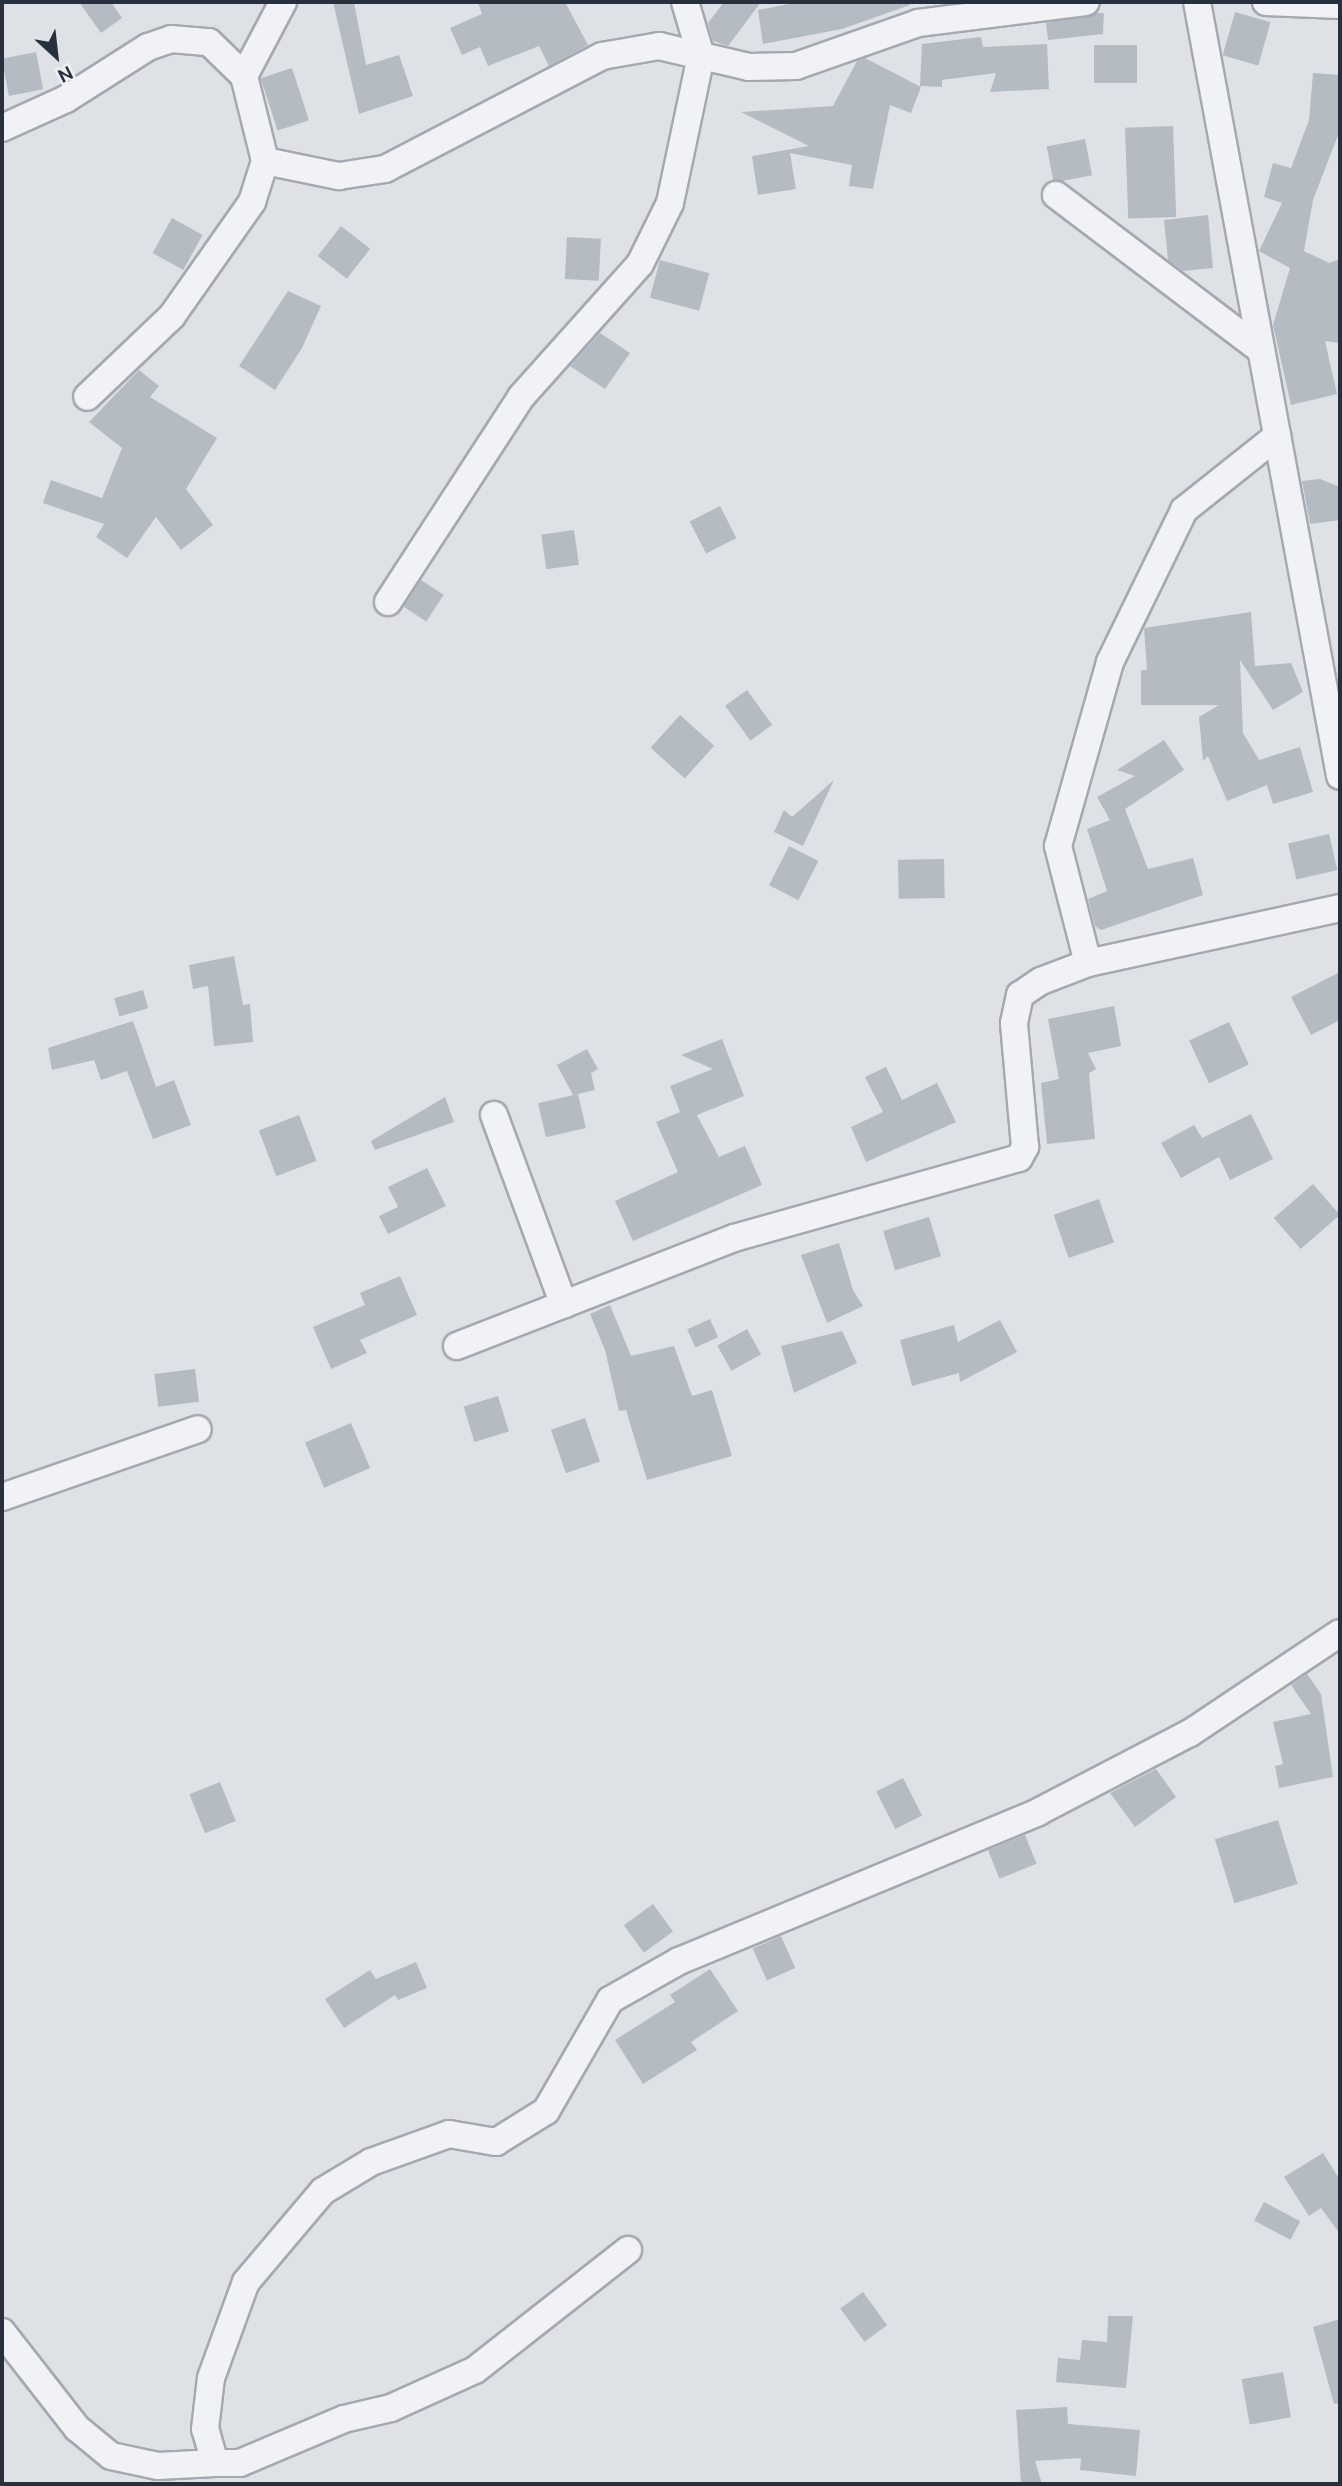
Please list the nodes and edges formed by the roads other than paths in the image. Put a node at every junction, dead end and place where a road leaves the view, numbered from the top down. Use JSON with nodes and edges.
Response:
{"nodes":[{"id":1,"x":283,"y":2,"type":"edge"},
{"id":2,"x":685,"y":2,"type":"edge"},
{"id":3,"x":1086,"y":2,"type":"edge"},
{"id":4,"x":1197,"y":2,"type":"edge"},
{"id":5,"x":1266,"y":2,"type":"edge"},
{"id":6,"x":1340,"y":5,"type":"edge"},
{"id":7,"x":701,"y":56,"type":"junction"},
{"id":8,"x":244,"y":76,"type":"junction"},
{"id":9,"x":2,"y":128,"type":"edge"},
{"id":10,"x":265,"y":162,"type":"junction"},
{"id":11,"x":1056,"y":195,"type":"dead end"},
{"id":12,"x":1261,"y":350,"type":"junction"},
{"id":13,"x":87,"y":397,"type":"dead end"},
{"id":14,"x":1277,"y":436,"type":"junction"},
{"id":15,"x":388,"y":602,"type":"dead end"},
{"id":16,"x":1340,"y":776,"type":"edge"},
{"id":17,"x":1340,"y":908,"type":"edge"},
{"id":18,"x":1088,"y":963,"type":"junction"},
{"id":19,"x":494,"y":1115,"type":"dead end"},
{"id":20,"x":564,"y":1305,"type":"junction"},
{"id":21,"x":457,"y":1346,"type":"dead end"},
{"id":22,"x":198,"y":1429,"type":"dead end"},
{"id":23,"x":2,"y":1497,"type":"edge"},
{"id":24,"x":1340,"y":1633,"type":"edge"},
{"id":25,"x":628,"y":2250,"type":"dead end"},
{"id":26,"x":2,"y":2332,"type":"edge"},
{"id":27,"x":215,"y":2463,"type":"junction"}],
"edges":[{"from":1,"to":8,"type":"street"},
{"from":2,"to":7,"type":"street"},
{"from":3,"to":7,"type":"street"},
{"from":4,"to":12,"type":"street"},
{"from":5,"to":6,"type":"street"},
{"from":7,"to":10,"type":"street"},
{"from":7,"to":15,"type":"street"},
{"from":8,"to":9,"type":"street"},
{"from":8,"to":10,"type":"street"},
{"from":10,"to":13,"type":"street"},
{"from":11,"to":12,"type":"street"},
{"from":12,"to":14,"type":"street"},
{"from":14,"to":16,"type":"street"},
{"from":14,"to":18,"type":"street"},
{"from":17,"to":18,"type":"street"},
{"from":18,"to":20,"type":"street"},
{"from":19,"to":20,"type":"street"},
{"from":20,"to":21,"type":"street"},
{"from":22,"to":23,"type":"street"},
{"from":24,"to":27,"type":"street"},
{"from":25,"to":27,"type":"street"},
{"from":26,"to":27,"type":"street"}]}
